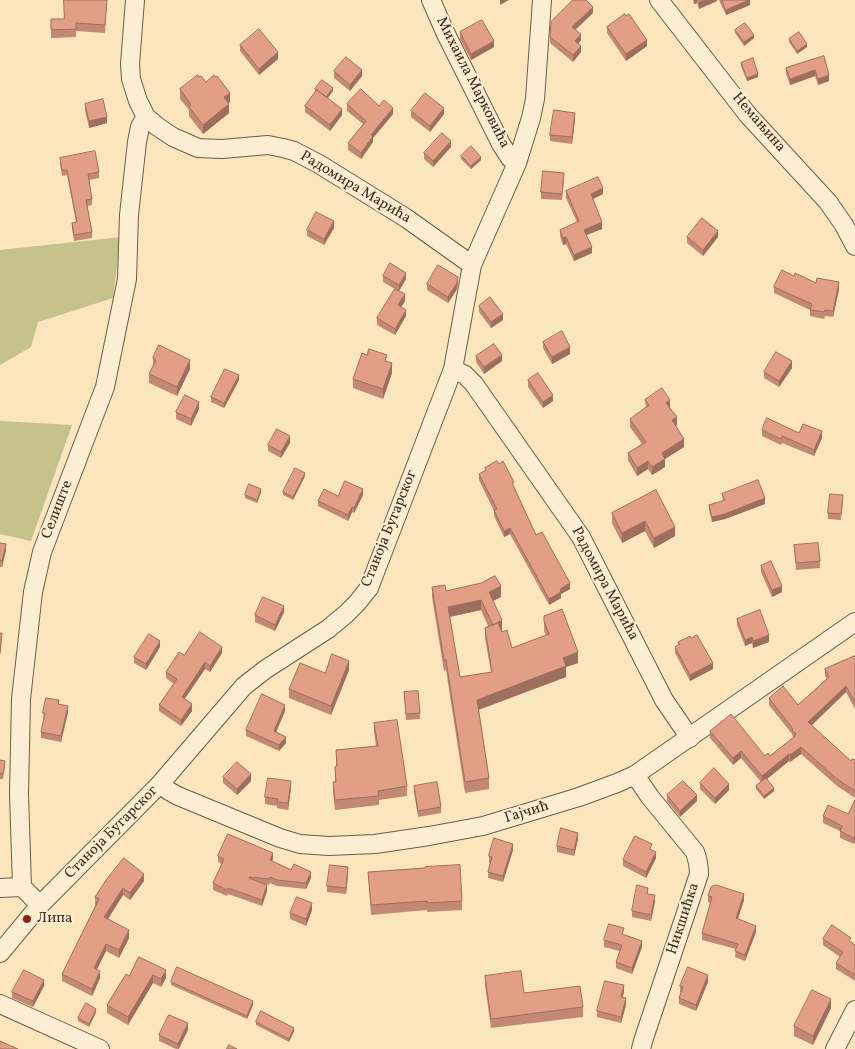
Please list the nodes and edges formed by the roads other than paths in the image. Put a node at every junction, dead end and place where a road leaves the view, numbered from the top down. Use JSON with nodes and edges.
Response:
{"nodes":[{"id":1,"x":135,"y":0,"type":"edge"},
{"id":2,"x":431,"y":0,"type":"edge"},
{"id":3,"x":542,"y":0,"type":"edge"},
{"id":4,"x":659,"y":0,"type":"edge"},
{"id":5,"x":146,"y":116,"type":"junction"},
{"id":6,"x":518,"y":163,"type":"junction"},
{"id":7,"x":855,"y":246,"type":"edge"},
{"id":8,"x":472,"y":265,"type":"junction"},
{"id":9,"x":453,"y":368,"type":"junction"},
{"id":10,"x":855,"y":622,"type":"edge"},
{"id":11,"x":690,"y":738,"type":"junction"},
{"id":12,"x":635,"y":775,"type":"junction"},
{"id":13,"x":160,"y":784,"type":"junction"},
{"id":14,"x":22,"y":887,"type":"junction"},
{"id":15,"x":0,"y":888,"type":"edge"},
{"id":16,"x":40,"y":905,"type":"junction"},
{"id":17,"x":0,"y":953,"type":"edge"},
{"id":18,"x":0,"y":1004,"type":"edge"},
{"id":19,"x":855,"y":1010,"type":"edge"},
{"id":20,"x":100,"y":1049,"type":"edge"},
{"id":21,"x":641,"y":1049,"type":"edge"},
{"id":22,"x":835,"y":1049,"type":"edge"}],
"edges":[{"from":1,"to":5,"type":"street","name":"Радомира Марића"},
{"from":2,"to":6,"type":"street","name":"Михаила Марковића"},
{"from":3,"to":6,"type":"street","name":"Станоја Бугарског"},
{"from":4,"to":7,"type":"street","name":"Немањина"},
{"from":5,"to":8,"type":"street","name":"Радомира Марића"},
{"from":5,"to":14,"type":"street","name":"Селиште"},
{"from":6,"to":8,"type":"street","name":"Станоја Бугарског"},
{"from":8,"to":9,"type":"street","name":"Станоја Бугарског"},
{"from":9,"to":11,"type":"street","name":"Радомира Марића"},
{"from":9,"to":13,"type":"street","name":"Станоја Бугарског"},
{"from":10,"to":11,"type":"street","name":"Гајчић"},
{"from":11,"to":12,"type":"street","name":"Гајчић"},
{"from":12,"to":13,"type":"street","name":"Гајчић"},
{"from":12,"to":21,"type":"street","name":"Никшићка"},
{"from":13,"to":16,"type":"street","name":"Станоја Бугарског"},
{"from":14,"to":15,"type":"street"},
{"from":14,"to":16,"type":"street"},
{"from":16,"to":17,"type":"street","name":"Станоја Бугарског"},
{"from":18,"to":20,"type":"street"},
{"from":19,"to":22,"type":"street"}]}
